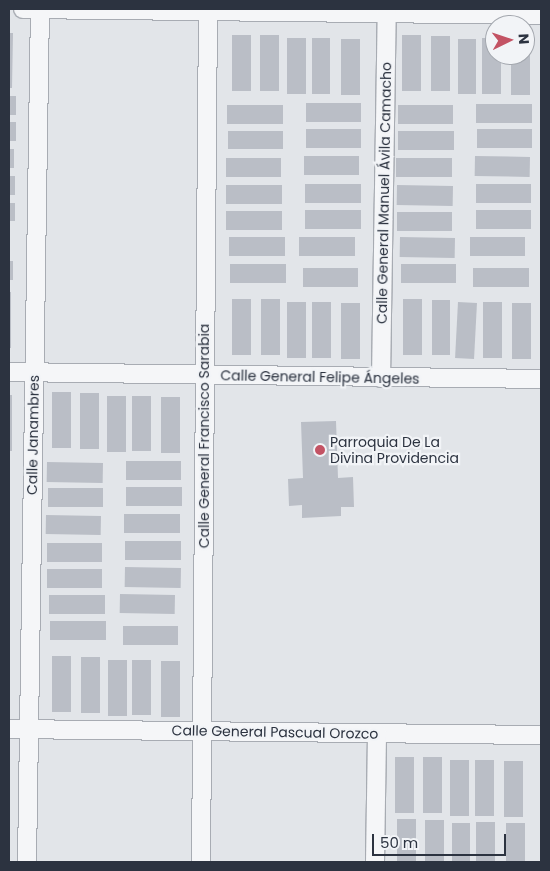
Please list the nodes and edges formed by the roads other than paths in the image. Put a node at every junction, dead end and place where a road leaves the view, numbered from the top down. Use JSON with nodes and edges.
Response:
{"nodes":[{"id":1,"x":23,"y":9,"type":"edge"},
{"id":2,"x":40,"y":9,"type":"edge"},
{"id":3,"x":208,"y":10,"type":"edge"},
{"id":4,"x":387,"y":11,"type":"edge"},
{"id":5,"x":541,"y":14,"type":"edge"},
{"id":6,"x":9,"y":372,"type":"edge"},
{"id":7,"x":34,"y":373,"type":"junction"},
{"id":8,"x":205,"y":375,"type":"junction"},
{"id":9,"x":381,"y":378,"type":"junction"},
{"id":10,"x":541,"y":379,"type":"edge"},
{"id":11,"x":9,"y":729,"type":"edge"},
{"id":12,"x":30,"y":730,"type":"junction"},
{"id":13,"x":202,"y":731,"type":"junction"},
{"id":14,"x":377,"y":733,"type":"junction"},
{"id":15,"x":541,"y":735,"type":"edge"},
{"id":16,"x":27,"y":862,"type":"edge"},
{"id":17,"x":200,"y":862,"type":"edge"},
{"id":18,"x":375,"y":862,"type":"edge"}],
"edges":[{"from":1,"to":2,"type":"street"},
{"from":2,"to":3,"type":"street"},
{"from":2,"to":7,"type":"street","name":"Calle Janambres"},
{"from":3,"to":4,"type":"street"},
{"from":3,"to":8,"type":"street","name":"Calle General Francisco Sarabia"},
{"from":4,"to":5,"type":"street"},
{"from":4,"to":9,"type":"street","name":"Calle General Manuel Ávila Camacho"},
{"from":6,"to":7,"type":"street","name":"Calle General Felipe Ángeles"},
{"from":7,"to":8,"type":"street","name":"Calle General Felipe Ángeles"},
{"from":7,"to":12,"type":"street","name":"Calle Janambres"},
{"from":8,"to":9,"type":"street","name":"Calle General Felipe Ángeles"},
{"from":8,"to":13,"type":"street","name":"Calle General Francisco Sarabia"},
{"from":9,"to":10,"type":"street","name":"Calle General Felipe Ángeles"},
{"from":11,"to":12,"type":"street","name":"Calle General Pascual Orozco"},
{"from":12,"to":13,"type":"street","name":"Calle General Pascual Orozco"},
{"from":12,"to":16,"type":"street","name":"Calle Janambres"},
{"from":13,"to":14,"type":"street","name":"Calle General Pascual Orozco"},
{"from":13,"to":17,"type":"street","name":"Calle General Francisco Sarabia"},
{"from":14,"to":15,"type":"street","name":"Calle General Pascual Orozco"},
{"from":14,"to":18,"type":"street"}]}
